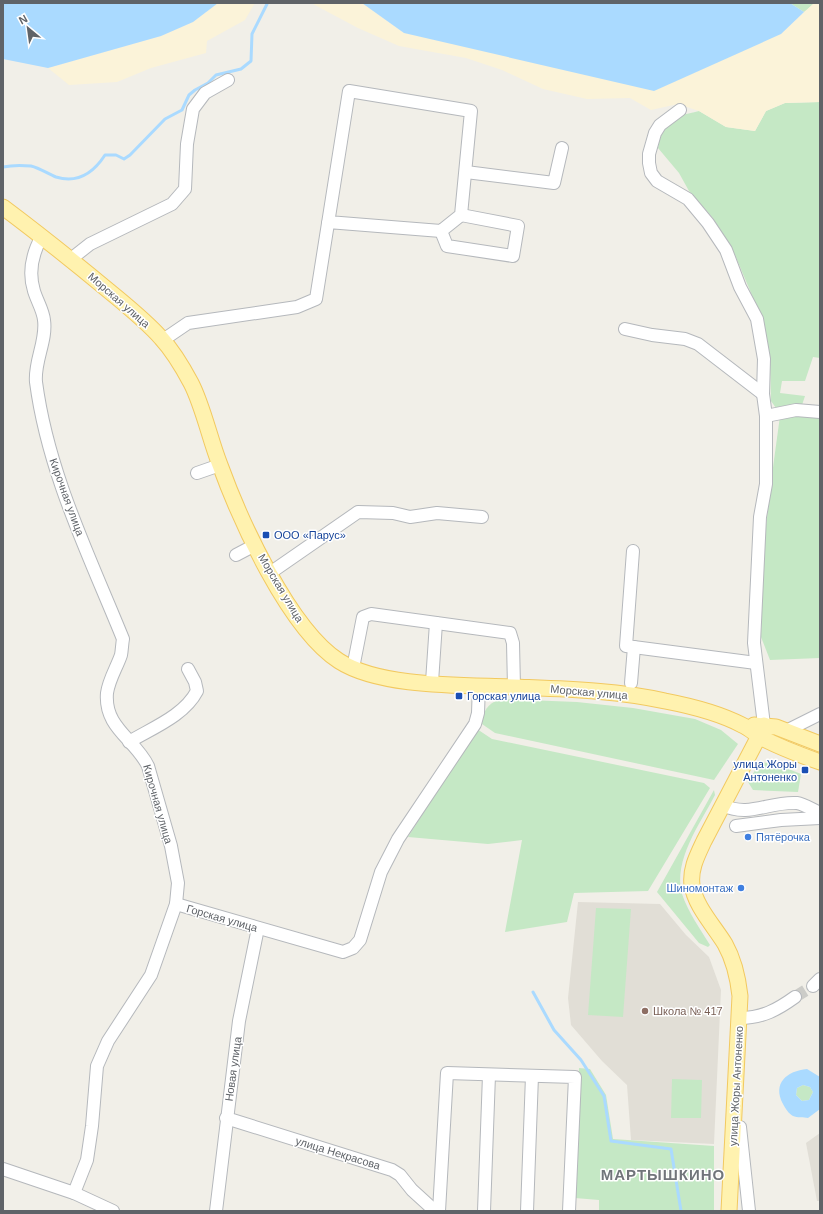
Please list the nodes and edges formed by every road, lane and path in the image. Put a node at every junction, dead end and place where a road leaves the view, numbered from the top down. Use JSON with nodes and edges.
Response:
{"nodes":[{"id":1,"x":228,"y":80,"type":"dead end"},
{"id":2,"x":680,"y":110,"type":"dead end"},
{"id":3,"x":562,"y":148,"type":"dead end"},
{"id":4,"x":466,"y":172,"type":"junction"},
{"id":5,"x":3,"y":207,"type":"edge"},
{"id":6,"x":461,"y":215,"type":"junction"},
{"id":7,"x":328,"y":222,"type":"junction"},
{"id":8,"x":441,"y":231,"type":"junction"},
{"id":9,"x":42,"y":236,"type":"junction"},
{"id":10,"x":71,"y":260,"type":"junction"},
{"id":11,"x":625,"y":329,"type":"dead end"},
{"id":12,"x":163,"y":340,"type":"junction"},
{"id":13,"x":764,"y":394,"type":"junction"},
{"id":14,"x":820,"y":412,"type":"edge"},
{"id":15,"x":766,"y":416,"type":"junction"},
{"id":16,"x":220,"y":466,"type":"junction"},
{"id":17,"x":197,"y":473,"type":"dead end"},
{"id":18,"x":482,"y":517,"type":"dead end"},
{"id":19,"x":255,"y":545,"type":"junction"},
{"id":20,"x":633,"y":551,"type":"dead end"},
{"id":21,"x":236,"y":555,"type":"dead end"},
{"id":22,"x":270,"y":573,"type":"junction"},
{"id":23,"x":436,"y":623,"type":"junction"},
{"id":24,"x":634,"y":647,"type":"junction"},
{"id":25,"x":756,"y":663,"type":"junction"},
{"id":26,"x":353,"y":668,"type":"junction"},
{"id":27,"x":188,"y":669,"type":"dead end"},
{"id":28,"x":432,"y":682,"type":"junction"},
{"id":29,"x":631,"y":683,"type":"dead end"},
{"id":30,"x":479,"y":685,"type":"junction"},
{"id":31,"x":514,"y":687,"type":"junction"},
{"id":32,"x":820,"y":714,"type":"edge"},
{"id":33,"x":761,"y":731,"type":"junction"},
{"id":34,"x":786,"y":731,"type":"junction"},
{"id":35,"x":129,"y":742,"type":"junction"},
{"id":36,"x":820,"y":744,"type":"edge"},
{"id":37,"x":820,"y":762,"type":"edge"},
{"id":38,"x":722,"y":805,"type":"junction"},
{"id":39,"x":753,"y":811,"type":"junction"},
{"id":40,"x":820,"y":813,"type":"edge"},
{"id":41,"x":820,"y":818,"type":"edge"},
{"id":42,"x":755,"y":824,"type":"junction"},
{"id":43,"x":736,"y":826,"type":"dead end"},
{"id":44,"x":176,"y":904,"type":"junction"},
{"id":45,"x":258,"y":928,"type":"junction"},
{"id":46,"x":795,"y":997,"type":"tunnel mouth"},
{"id":47,"x":740,"y":1018,"type":"junction"},
{"id":48,"x":489,"y":1075,"type":"junction"},
{"id":49,"x":532,"y":1076,"type":"junction"},
{"id":50,"x":226,"y":1118,"type":"junction"},
{"id":51,"x":740,"y":1127,"type":"dead end"},
{"id":52,"x":3,"y":1170,"type":"edge"},
{"id":53,"x":738,"y":1175,"type":"junction"},
{"id":54,"x":74,"y":1193,"type":"junction"},
{"id":55,"x":113,"y":1211,"type":"edge"},
{"id":56,"x":216,"y":1211,"type":"edge"},
{"id":57,"x":434,"y":1211,"type":"edge"},
{"id":58,"x":439,"y":1211,"type":"edge"},
{"id":59,"x":484,"y":1211,"type":"edge"},
{"id":60,"x":527,"y":1211,"type":"edge"},
{"id":61,"x":570,"y":1211,"type":"edge"},
{"id":62,"x":729,"y":1211,"type":"edge"},
{"id":63,"x":750,"y":1211,"type":"edge"}],
"edges":[{"from":1,"to":10,"type":"street"},
{"from":2,"to":13,"type":"street"},
{"from":3,"to":4,"type":"street"},
{"from":4,"to":6,"type":"street"},
{"from":4,"to":7,"type":"street"},
{"from":5,"to":9,"type":"main road","name":"Морская улица"},
{"from":6,"to":8,"type":"street"},
{"from":6,"to":8,"type":"street"},
{"from":7,"to":8,"type":"street"},
{"from":7,"to":12,"type":"street"},
{"from":9,"to":10,"type":"main road","name":"Морская улица"},
{"from":9,"to":35,"type":"street","name":"Кирочная улица"},
{"from":10,"to":12,"type":"main road","name":"Морская улица"},
{"from":11,"to":13,"type":"street"},
{"from":12,"to":16,"type":"main road","name":"Морская улица"},
{"from":13,"to":15,"type":"street"},
{"from":14,"to":15,"type":"street"},
{"from":15,"to":25,"type":"street"},
{"from":16,"to":17,"type":"street"},
{"from":16,"to":19,"type":"main road","name":"Морская улица"},
{"from":18,"to":22,"type":"street"},
{"from":19,"to":21,"type":"street"},
{"from":19,"to":22,"type":"main road","name":"Морская улица"},
{"from":20,"to":24,"type":"street"},
{"from":22,"to":26,"type":"main road","name":"Морская улица"},
{"from":23,"to":26,"type":"street"},
{"from":23,"to":28,"type":"street"},
{"from":23,"to":31,"type":"street"},
{"from":24,"to":25,"type":"street"},
{"from":24,"to":29,"type":"street"},
{"from":25,"to":33,"type":"street"},
{"from":26,"to":28,"type":"main road","name":"Морская улица"},
{"from":27,"to":35,"type":"street"},
{"from":28,"to":30,"type":"main road","name":"Морская улица"},
{"from":30,"to":31,"type":"main road","name":"Морская улица"},
{"from":30,"to":45,"type":"street","name":"Горская улица"},
{"from":31,"to":33,"type":"main road","name":"Морская улица"},
{"from":32,"to":34,"type":"street"},
{"from":33,"to":34,"type":"main road","name":"Морская улица"},
{"from":33,"to":37,"type":"main road","name":"Морская улица"},
{"from":33,"to":38,"type":"main road","name":"улица Жоры Антоненко"},
{"from":34,"to":36,"type":"main road","name":"Морская улица"},
{"from":35,"to":44,"type":"street","name":"Кирочная улица"},
{"from":38,"to":39,"type":"street"},
{"from":38,"to":47,"type":"main road","name":"улица Жоры Антоненко"},
{"from":39,"to":40,"type":"street"},
{"from":39,"to":42,"type":"street"},
{"from":41,"to":42,"type":"street"},
{"from":42,"to":43,"type":"street"},
{"from":44,"to":45,"type":"street","name":"Горская улица"},
{"from":44,"to":54,"type":"street","name":"Кирочная улица"},
{"from":45,"to":50,"type":"street","name":"Новая улица"},
{"from":46,"to":47,"type":"street"},
{"from":47,"to":53,"type":"main road","name":"улица Жоры Антоненко"},
{"from":48,"to":49,"type":"street"},
{"from":48,"to":58,"type":"street"},
{"from":48,"to":59,"type":"street"},
{"from":49,"to":60,"type":"street"},
{"from":49,"to":61,"type":"street"},
{"from":50,"to":56,"type":"street","name":"Новая улица"},
{"from":50,"to":57,"type":"street","name":"улица Некрасова"},
{"from":51,"to":53,"type":"street"},
{"from":52,"to":54,"type":"street"},
{"from":53,"to":62,"type":"main road","name":"улица Жоры Антоненко"},
{"from":53,"to":63,"type":"street"},
{"from":54,"to":55,"type":"street"}]}
